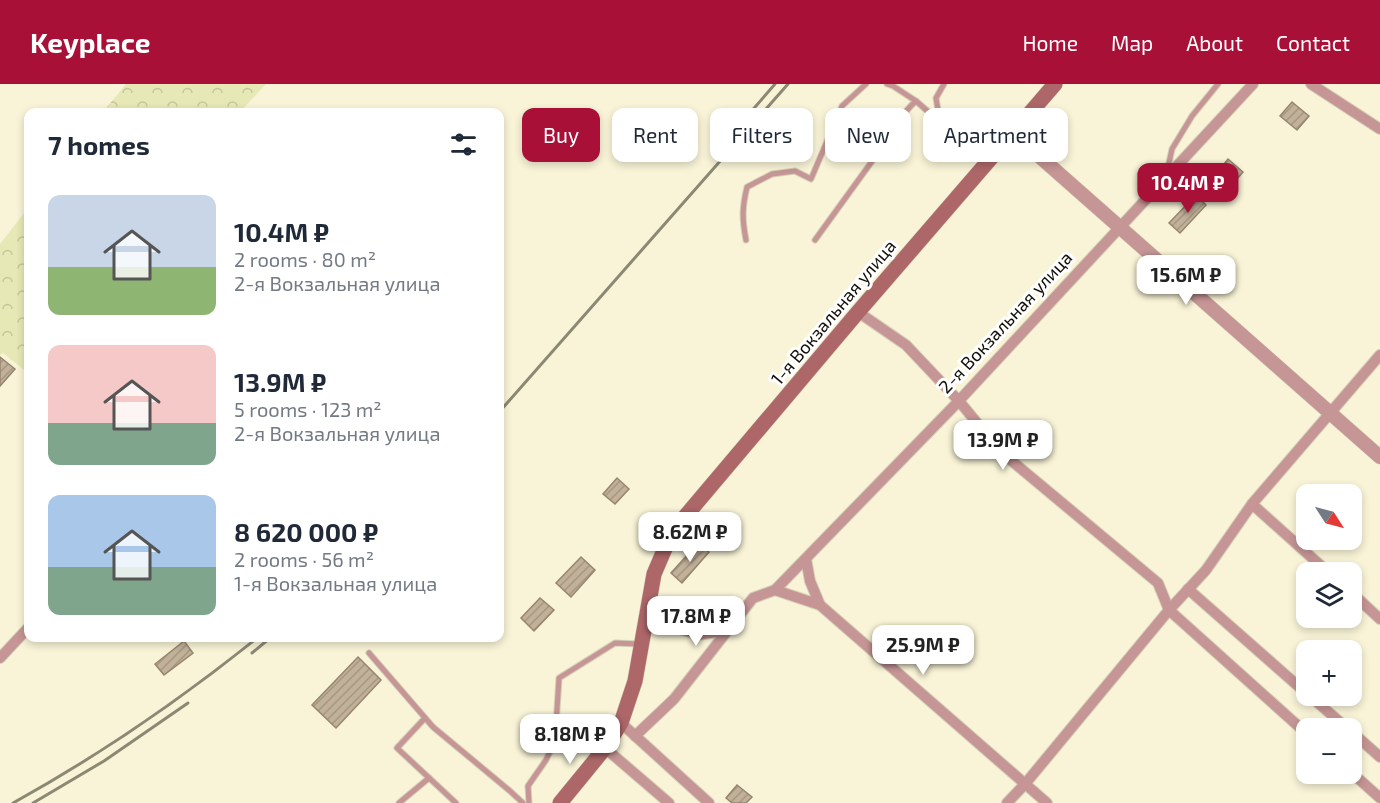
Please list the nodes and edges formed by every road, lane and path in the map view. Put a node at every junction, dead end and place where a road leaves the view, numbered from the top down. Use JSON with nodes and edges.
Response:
{"nodes":[{"id":1,"x":866,"y":84,"type":"edge"},
{"id":2,"x":887,"y":84,"type":"edge"},
{"id":3,"x":1218,"y":84,"type":"edge"},
{"id":4,"x":1253,"y":84,"type":"edge"},
{"id":5,"x":1311,"y":84,"type":"edge"},
{"id":6,"x":942,"y":85,"type":"edge"},
{"id":7,"x":1049,"y":87,"type":"edge"},
{"id":8,"x":916,"y":101,"type":"junction"},
{"id":9,"x":924,"y":108,"type":"edge"},
{"id":10,"x":938,"y":108,"type":"edge"},
{"id":11,"x":1033,"y":108,"type":"edge"},
{"id":12,"x":1380,"y":129,"type":"edge"},
{"id":13,"x":987,"y":162,"type":"edge"},
{"id":14,"x":1046,"y":162,"type":"edge"},
{"id":15,"x":1166,"y":178,"type":"junction"},
{"id":16,"x":1120,"y":227,"type":"junction"},
{"id":17,"x":746,"y":240,"type":"dead end"},
{"id":18,"x":815,"y":240,"type":"dead end"},
{"id":19,"x":858,"y":312,"type":"junction"},
{"id":20,"x":1380,"y":356,"type":"edge"},
{"id":21,"x":959,"y":401,"type":"junction"},
{"id":22,"x":1332,"y":413,"type":"junction"},
{"id":23,"x":1380,"y":457,"type":"edge"},
{"id":24,"x":1252,"y":504,"type":"junction"},
{"id":25,"x":806,"y":559,"type":"junction"},
{"id":26,"x":1317,"y":562,"type":"edge"},
{"id":27,"x":1188,"y":589,"type":"junction"},
{"id":28,"x":776,"y":590,"type":"junction"},
{"id":29,"x":650,"y":595,"type":"junction"},
{"id":30,"x":1362,"y":602,"type":"edge"},
{"id":31,"x":820,"y":605,"type":"junction"},
{"id":32,"x":1170,"y":610,"type":"junction"},
{"id":33,"x":1380,"y":619,"type":"edge"},
{"id":34,"x":24,"y":632,"type":"edge"},
{"id":35,"x":726,"y":632,"type":"junction"},
{"id":36,"x":642,"y":644,"type":"junction"},
{"id":37,"x":369,"y":652,"type":"dead end"},
{"id":38,"x":0,"y":658,"type":"edge"},
{"id":39,"x":1296,"y":684,"type":"edge"},
{"id":40,"x":1322,"y":706,"type":"edge"},
{"id":41,"x":425,"y":718,"type":"junction"},
{"id":42,"x":1335,"y":718,"type":"edge"},
{"id":43,"x":621,"y":723,"type":"junction"},
{"id":44,"x":1296,"y":724,"type":"edge"},
{"id":45,"x":634,"y":736,"type":"junction"},
{"id":46,"x":1362,"y":741,"type":"edge"},
{"id":47,"x":605,"y":748,"type":"junction"},
{"id":48,"x":1380,"y":757,"type":"edge"},
{"id":49,"x":429,"y":778,"type":"junction"},
{"id":50,"x":1362,"y":782,"type":"edge"},
{"id":51,"x":1025,"y":784,"type":"junction"},
{"id":52,"x":1380,"y":798,"type":"edge"},
{"id":53,"x":399,"y":803,"type":"edge"},
{"id":54,"x":456,"y":803,"type":"edge"},
{"id":55,"x":523,"y":803,"type":"edge"},
{"id":56,"x":529,"y":803,"type":"edge"},
{"id":57,"x":560,"y":803,"type":"edge"},
{"id":58,"x":669,"y":803,"type":"edge"},
{"id":59,"x":709,"y":803,"type":"edge"},
{"id":60,"x":1007,"y":803,"type":"edge"},
{"id":61,"x":1047,"y":803,"type":"edge"}],
"edges":[{"from":1,"to":17,"type":"lane"},
{"from":2,"to":8,"type":"lane"},
{"from":3,"to":15,"type":"lane"},
{"from":4,"to":15,"type":"street","name":"2-я Вокзальная улица"},
{"from":5,"to":12,"type":"street"},
{"from":6,"to":10,"type":"lane"},
{"from":7,"to":11,"type":"main road","name":"1-я Вокзальная улица"},
{"from":8,"to":9,"type":"lane"},
{"from":8,"to":18,"type":"lane"},
{"from":13,"to":19,"type":"main road","name":"1-я Вокзальная улица"},
{"from":14,"to":16,"type":"street"},
{"from":15,"to":16,"type":"street","name":"2-я Вокзальная улица"},
{"from":16,"to":21,"type":"street","name":"2-я Вокзальная улица"},
{"from":16,"to":22,"type":"street"},
{"from":19,"to":21,"type":"street"},
{"from":19,"to":29,"type":"main road","name":"1-я Вокзальная улица"},
{"from":20,"to":22,"type":"street"},
{"from":21,"to":25,"type":"street","name":"2-я Вокзальная улица"},
{"from":21,"to":32,"type":"street"},
{"from":22,"to":23,"type":"street"},
{"from":22,"to":24,"type":"street"},
{"from":24,"to":26,"type":"street"},
{"from":24,"to":27,"type":"street"},
{"from":25,"to":28,"type":"street","name":"2-я Вокзальная улица"},
{"from":25,"to":31,"type":"street"},
{"from":27,"to":32,"type":"street"},
{"from":27,"to":39,"type":"street"},
{"from":28,"to":31,"type":"street"},
{"from":28,"to":35,"type":"street","name":"2-я Вокзальная улица"},
{"from":29,"to":35,"type":"lane"},
{"from":29,"to":36,"type":"main road","name":"1-я Вокзальная улица"},
{"from":30,"to":33,"type":"street"},
{"from":31,"to":51,"type":"street"},
{"from":32,"to":44,"type":"street"},
{"from":32,"to":51,"type":"street"},
{"from":34,"to":38,"type":"street"},
{"from":35,"to":45,"type":"street","name":"2-я Вокзальная улица"},
{"from":36,"to":43,"type":"main road","name":"1-я Вокзальная улица"},
{"from":36,"to":56,"type":"lane"},
{"from":37,"to":41,"type":"lane"},
{"from":40,"to":42,"type":"street"},
{"from":41,"to":49,"type":"lane"},
{"from":41,"to":55,"type":"lane"},
{"from":43,"to":45,"type":"street"},
{"from":43,"to":47,"type":"main road","name":"1-я Вокзальная улица"},
{"from":45,"to":59,"type":"street"},
{"from":46,"to":48,"type":"street"},
{"from":47,"to":57,"type":"main road"},
{"from":47,"to":58,"type":"street"},
{"from":49,"to":53,"type":"lane"},
{"from":49,"to":54,"type":"lane"},
{"from":50,"to":52,"type":"street"},
{"from":51,"to":60,"type":"street"},
{"from":51,"to":61,"type":"street"}]}
